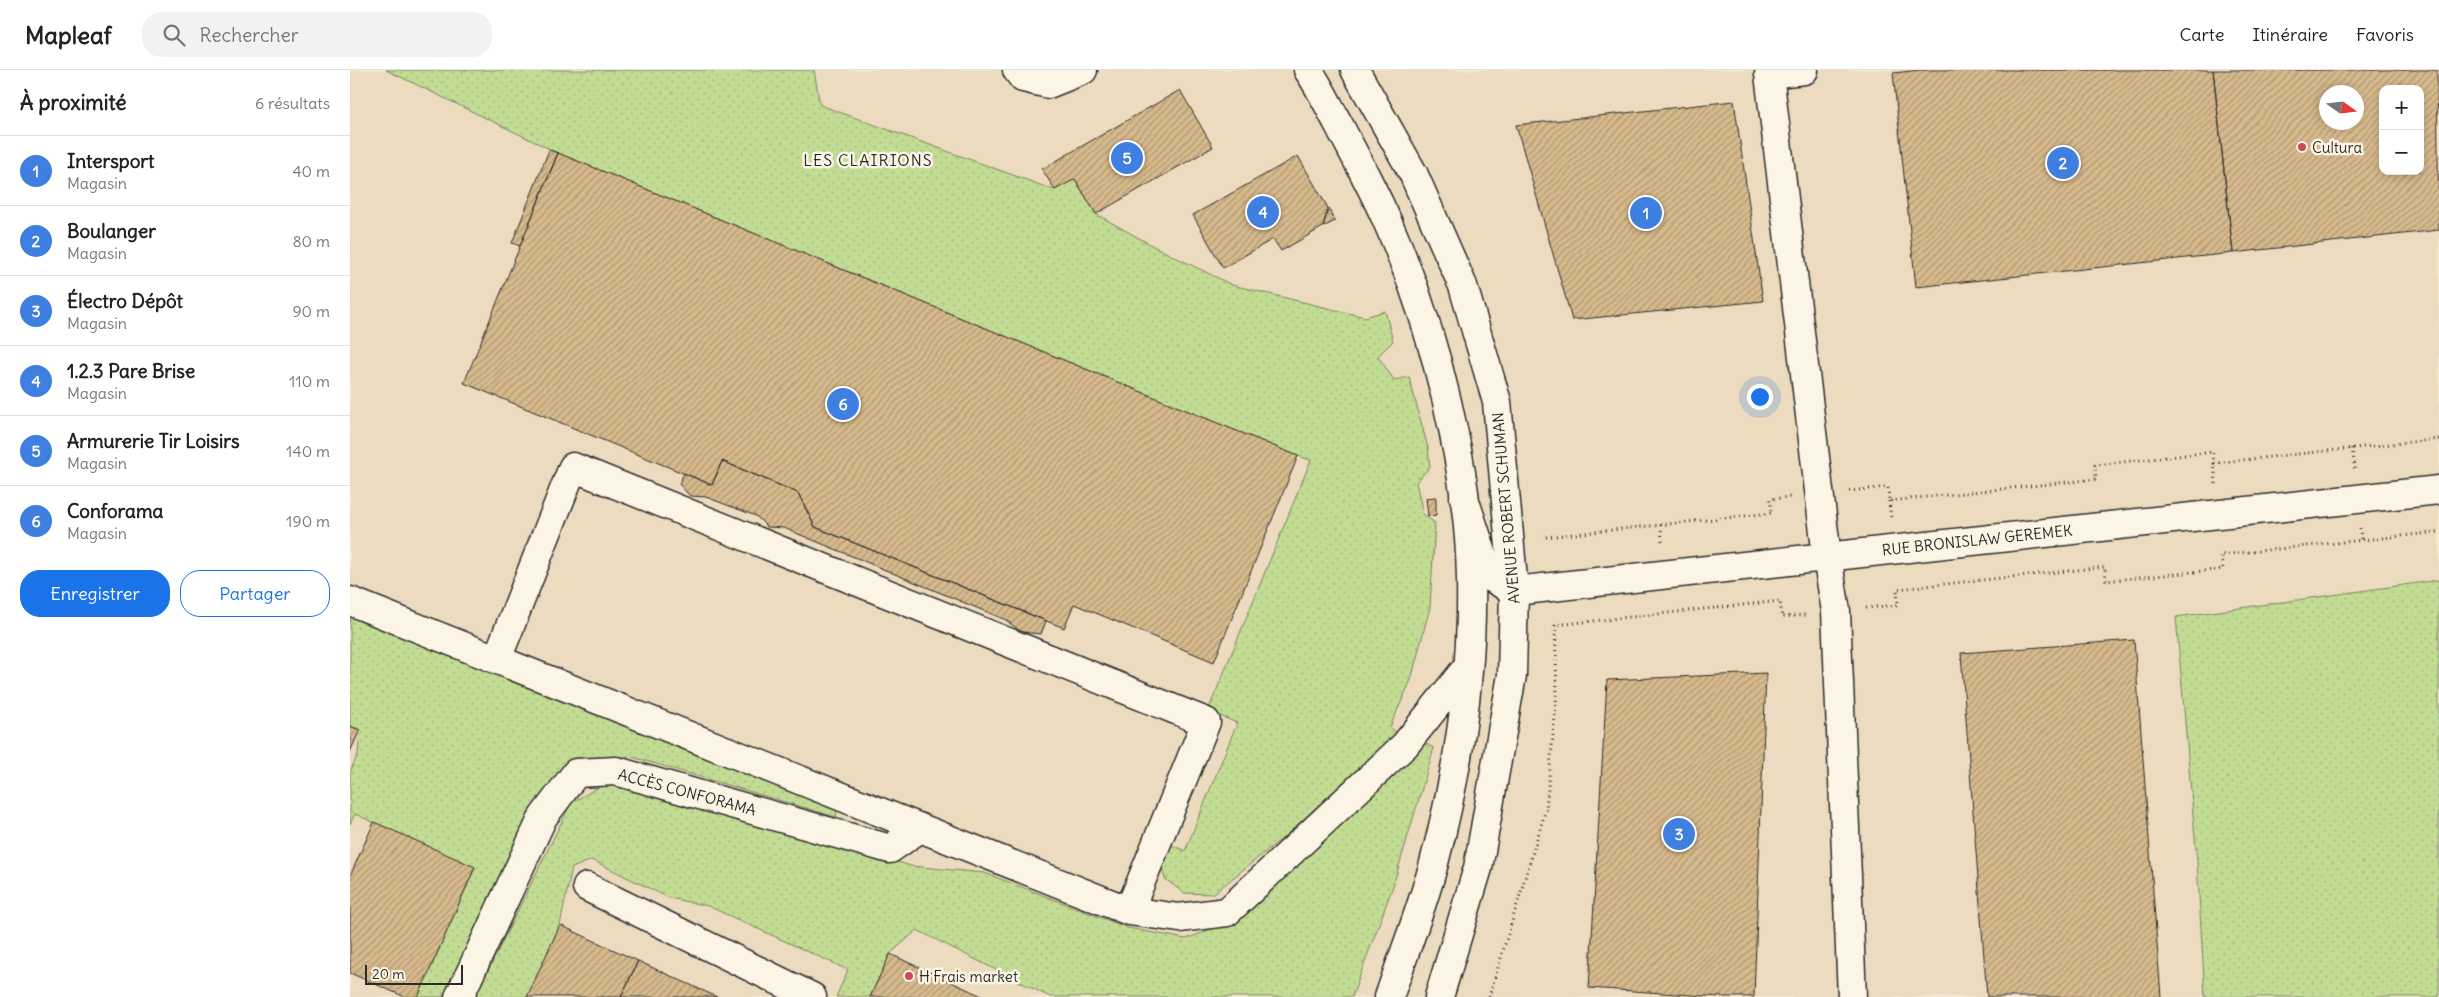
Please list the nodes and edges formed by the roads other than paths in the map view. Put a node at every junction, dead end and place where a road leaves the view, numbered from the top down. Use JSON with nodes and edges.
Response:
{"nodes":[{"id":1,"x":1017,"y":70,"type":"edge"},
{"id":2,"x":1083,"y":70,"type":"edge"},
{"id":3,"x":1308,"y":70,"type":"edge"},
{"id":4,"x":1355,"y":70,"type":"edge"},
{"id":5,"x":1804,"y":70,"type":"edge"},
{"id":6,"x":2439,"y":490,"type":"edge"},
{"id":7,"x":1464,"y":498,"type":"junction"},
{"id":8,"x":1827,"y":557,"type":"junction"},
{"id":9,"x":1514,"y":591,"type":"junction"},
{"id":10,"x":350,"y":601,"type":"edge"},
{"id":11,"x":497,"y":659,"type":"junction"},
{"id":12,"x":1468,"y":666,"type":"junction"},
{"id":13,"x":920,"y":828,"type":"junction"},
{"id":14,"x":587,"y":887,"type":"dead end"},
{"id":15,"x":1129,"y":911,"type":"junction"},
{"id":16,"x":459,"y":997,"type":"edge"},
{"id":17,"x":812,"y":997,"type":"edge"},
{"id":18,"x":1389,"y":997,"type":"edge"},
{"id":19,"x":1439,"y":997,"type":"edge"},
{"id":20,"x":1852,"y":997,"type":"edge"}],
"edges":[{"from":1,"to":2,"type":"street"},
{"from":3,"to":7,"type":"street"},
{"from":4,"to":9,"type":"street","name":"AVENUE ROBERT SCHUMAN"},
{"from":5,"to":8,"type":"street"},
{"from":6,"to":8,"type":"street","name":"RUE BRONISLAW GEREMEK"},
{"from":7,"to":9,"type":"street"},
{"from":7,"to":12,"type":"street"},
{"from":8,"to":9,"type":"street","name":"RUE BRONISLAW GEREMEK"},
{"from":8,"to":20,"type":"street"},
{"from":9,"to":19,"type":"street","name":"AVENUE ROBERT SCHUMAN"},
{"from":10,"to":11,"type":"street"},
{"from":11,"to":13,"type":"street"},
{"from":11,"to":15,"type":"street"},
{"from":12,"to":15,"type":"street"},
{"from":12,"to":18,"type":"street"},
{"from":13,"to":15,"type":"street"},
{"from":13,"to":16,"type":"street","name":"ACCÈS CONFORAMA"},
{"from":14,"to":17,"type":"street"}]}
